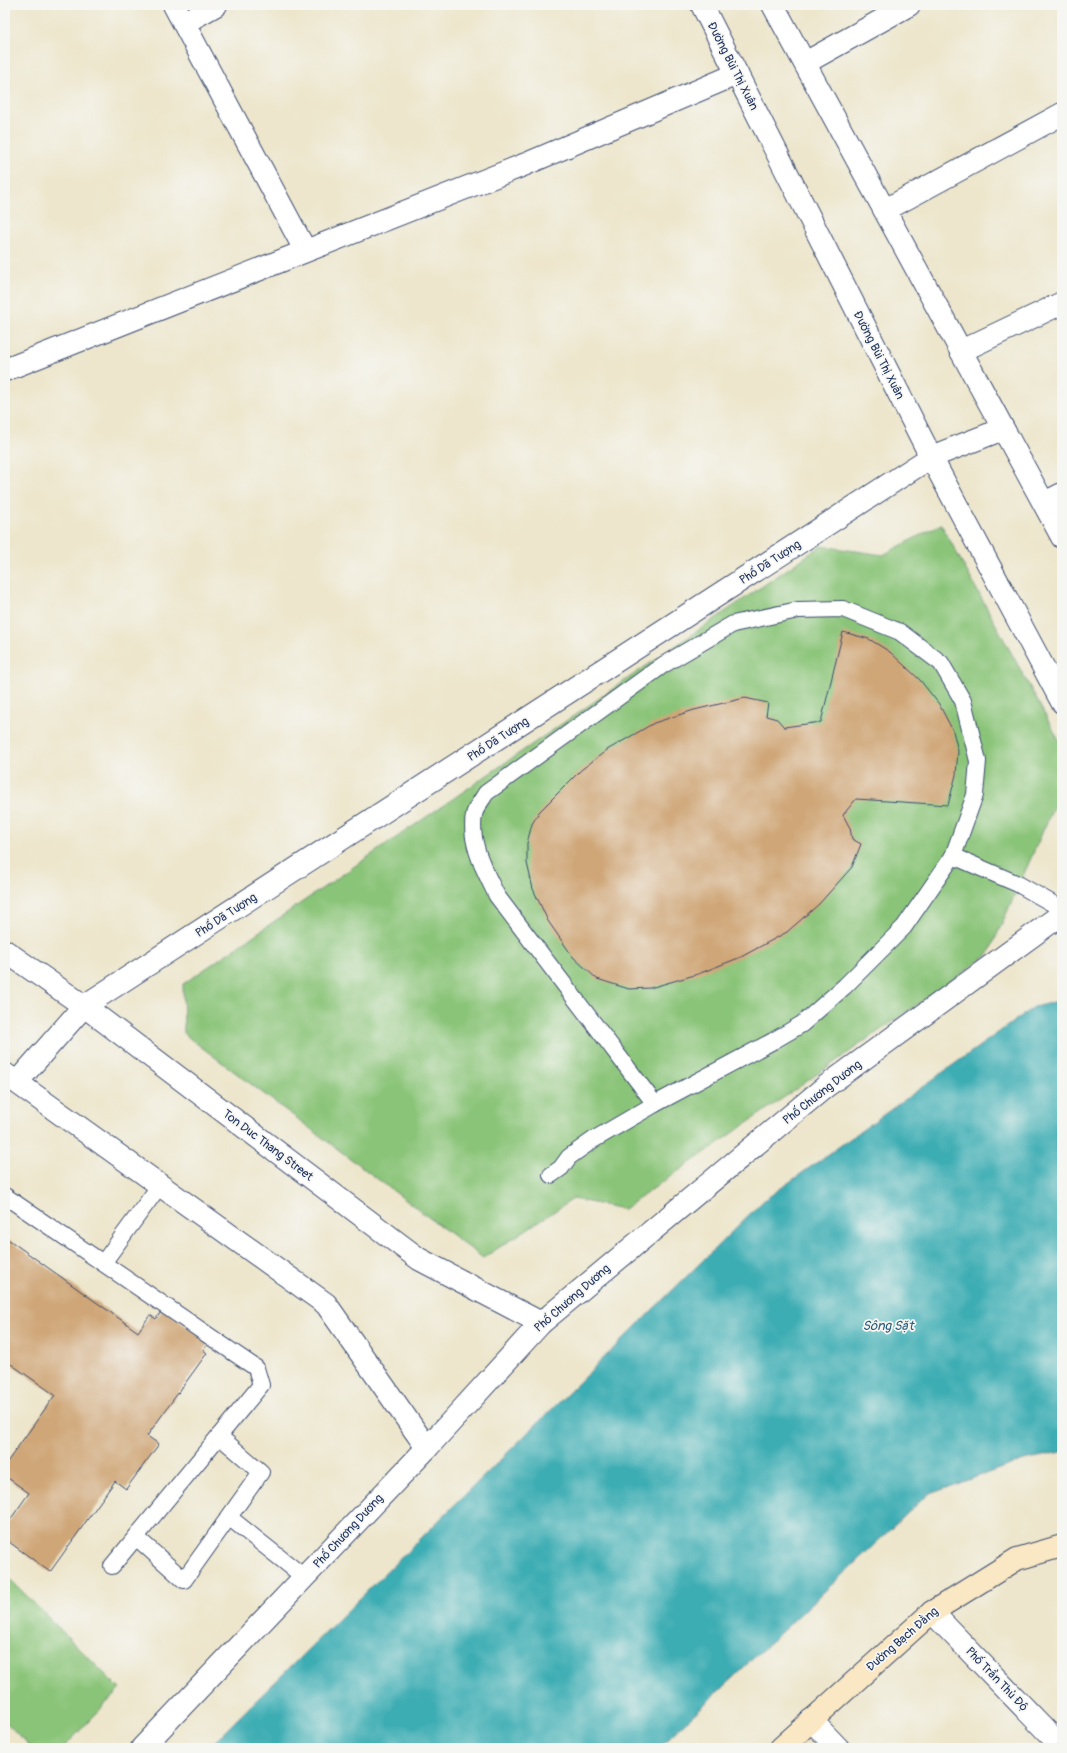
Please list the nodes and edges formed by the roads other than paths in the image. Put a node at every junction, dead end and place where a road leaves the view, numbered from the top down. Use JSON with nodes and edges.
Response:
{"nodes":[{"id":1,"x":216,"y":5,"type":"edge"},
{"id":2,"x":702,"y":5,"type":"edge"},
{"id":3,"x":773,"y":5,"type":"edge"},
{"id":4,"x":910,"y":5,"type":"edge"},
{"id":5,"x":179,"y":14,"type":"edge"},
{"id":6,"x":805,"y":64,"type":"junction"},
{"id":7,"x":737,"y":74,"type":"junction"},
{"id":8,"x":1062,"y":114,"type":"edge"},
{"id":9,"x":885,"y":210,"type":"junction"},
{"id":10,"x":305,"y":250,"type":"junction"},
{"id":11,"x":1062,"y":303,"type":"edge"},
{"id":12,"x":961,"y":352,"type":"junction"},
{"id":13,"x":5,"y":370,"type":"edge"},
{"id":14,"x":1003,"y":429,"type":"junction"},
{"id":15,"x":931,"y":458,"type":"junction"},
{"id":16,"x":1053,"y":499,"type":"edge"},
{"id":17,"x":1062,"y":537,"type":"edge"},
{"id":18,"x":1062,"y":702,"type":"edge"},
{"id":19,"x":953,"y":856,"type":"junction"},
{"id":20,"x":1062,"y":909,"type":"edge"},
{"id":21,"x":1062,"y":914,"type":"edge"},
{"id":22,"x":5,"y":951,"type":"edge"},
{"id":23,"x":84,"y":1006,"type":"junction"},
{"id":24,"x":11,"y":1078,"type":"edge"},
{"id":25,"x":655,"y":1104,"type":"junction"},
{"id":26,"x":551,"y":1175,"type":"dead end"},
{"id":27,"x":160,"y":1185,"type":"junction"},
{"id":28,"x":5,"y":1196,"type":"edge"},
{"id":29,"x":103,"y":1263,"type":"junction"},
{"id":30,"x":541,"y":1323,"type":"junction"},
{"id":31,"x":219,"y":1436,"type":"junction"},
{"id":32,"x":427,"y":1448,"type":"junction"},
{"id":33,"x":230,"y":1518,"type":"junction"},
{"id":34,"x":136,"y":1537,"type":"junction"},
{"id":35,"x":1062,"y":1546,"type":"edge"},
{"id":36,"x":112,"y":1566,"type":"dead end"},
{"id":37,"x":304,"y":1577,"type":"junction"},
{"id":38,"x":932,"y":1612,"type":"junction"},
{"id":39,"x":811,"y":1720,"type":"junction"},
{"id":40,"x":1062,"y":1746,"type":"edge"},
{"id":41,"x":142,"y":1748,"type":"edge"},
{"id":42,"x":781,"y":1748,"type":"edge"},
{"id":43,"x":838,"y":1748,"type":"edge"}],
"edges":[{"from":1,"to":5,"type":"street"},
{"from":2,"to":7,"type":"street","name":"Đường Bùi Thị Xuân"},
{"from":3,"to":6,"type":"street"},
{"from":4,"to":6,"type":"street"},
{"from":5,"to":10,"type":"street"},
{"from":6,"to":9,"type":"street"},
{"from":7,"to":10,"type":"street"},
{"from":7,"to":15,"type":"street","name":"Đường Bùi Thị Xuân"},
{"from":8,"to":9,"type":"street"},
{"from":9,"to":12,"type":"street"},
{"from":10,"to":13,"type":"street"},
{"from":11,"to":12,"type":"street"},
{"from":12,"to":14,"type":"street"},
{"from":14,"to":15,"type":"street","name":"Phố Dã Tượng"},
{"from":14,"to":16,"type":"street"},
{"from":15,"to":18,"type":"street","name":"Đường Bùi Thị Xuân"},
{"from":15,"to":23,"type":"street","name":"Phố Dã Tượng"},
{"from":16,"to":17,"type":"street"},
{"from":19,"to":20,"type":"lane"},
{"from":19,"to":25,"type":"lane"},
{"from":19,"to":25,"type":"lane"},
{"from":21,"to":30,"type":"street","name":"Phố Chương Dương"},
{"from":22,"to":23,"type":"street","name":"Ton Duc Thang Street"},
{"from":23,"to":24,"type":"street","name":"Phố Dã Tượng"},
{"from":23,"to":30,"type":"street","name":"Ton Duc Thang Street"},
{"from":24,"to":27,"type":"street"},
{"from":25,"to":26,"type":"lane"},
{"from":27,"to":29,"type":"lane"},
{"from":27,"to":32,"type":"street"},
{"from":28,"to":29,"type":"lane"},
{"from":29,"to":31,"type":"lane"},
{"from":30,"to":32,"type":"street","name":"Phố Chương Dương"},
{"from":31,"to":33,"type":"lane"},
{"from":31,"to":34,"type":"lane"},
{"from":32,"to":37,"type":"street","name":"Phố Chương Dương"},
{"from":33,"to":34,"type":"lane"},
{"from":33,"to":37,"type":"lane"},
{"from":34,"to":36,"type":"lane"},
{"from":35,"to":38,"type":"main road","name":"Đường Bạch Đằng"},
{"from":37,"to":41,"type":"street","name":"Phố Chương Dương"},
{"from":38,"to":39,"type":"main road","name":"Đường Bạch Đằng"},
{"from":38,"to":40,"type":"street","name":"Phố Trần Thủ Độ"},
{"from":39,"to":42,"type":"main road","name":"Đường Bạch Đằng"},
{"from":39,"to":43,"type":"street"}]}
